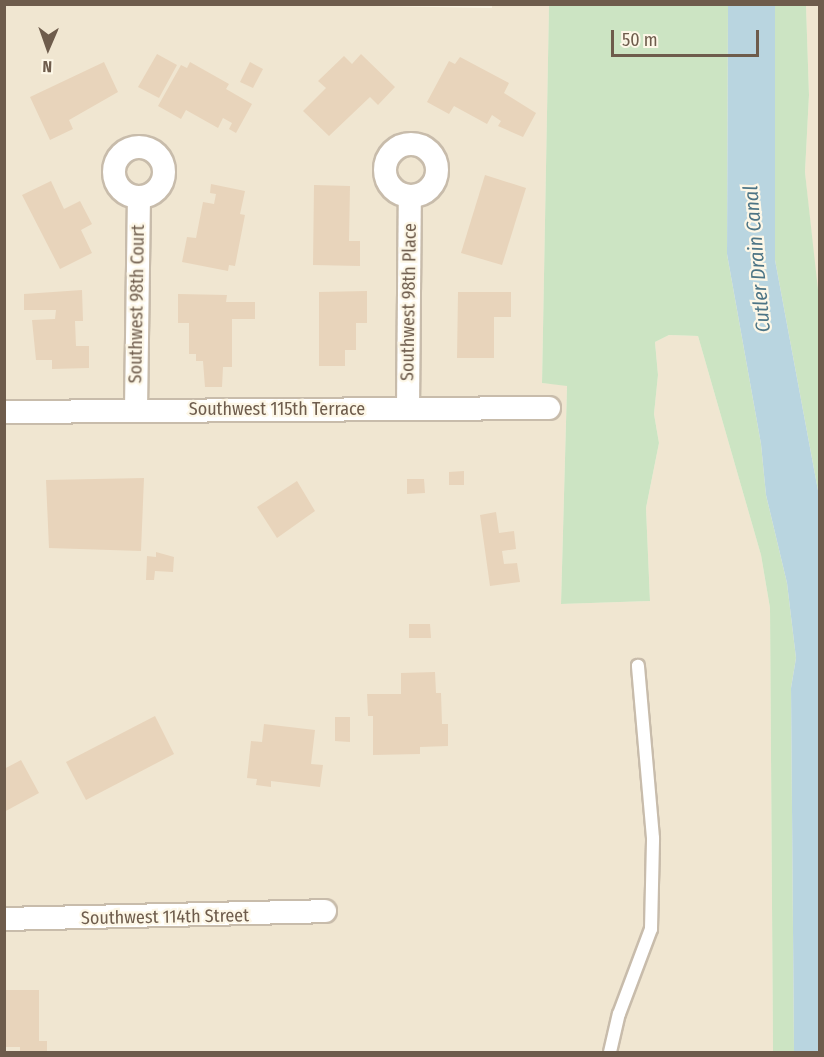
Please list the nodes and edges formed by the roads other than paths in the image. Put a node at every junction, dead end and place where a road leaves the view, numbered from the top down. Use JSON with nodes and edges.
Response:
{"nodes":[{"id":1,"x":410,"y":196,"type":"dead end"},
{"id":2,"x":139,"y":197,"type":"dead end"},
{"id":3,"x":408,"y":408,"type":"junction"},
{"id":4,"x":549,"y":408,"type":"dead end"},
{"id":5,"x":136,"y":410,"type":"junction"},
{"id":6,"x":4,"y":412,"type":"edge"},
{"id":7,"x":638,"y":666,"type":"dead end"},
{"id":8,"x":325,"y":910,"type":"dead end"},
{"id":9,"x":4,"y":919,"type":"edge"},
{"id":10,"x":610,"y":1053,"type":"edge"}],
"edges":[{"from":1,"to":3,"type":"street","name":"Southwest 98th Place"},
{"from":2,"to":5,"type":"street","name":"Southwest 98th Court"},
{"from":3,"to":4,"type":"street","name":"Southwest 115th Terrace"},
{"from":3,"to":5,"type":"street","name":"Southwest 115th Terrace"},
{"from":5,"to":6,"type":"street","name":"Southwest 115th Terrace"},
{"from":7,"to":10,"type":"lane"},
{"from":8,"to":9,"type":"street","name":"Southwest 114th Street"}]}
